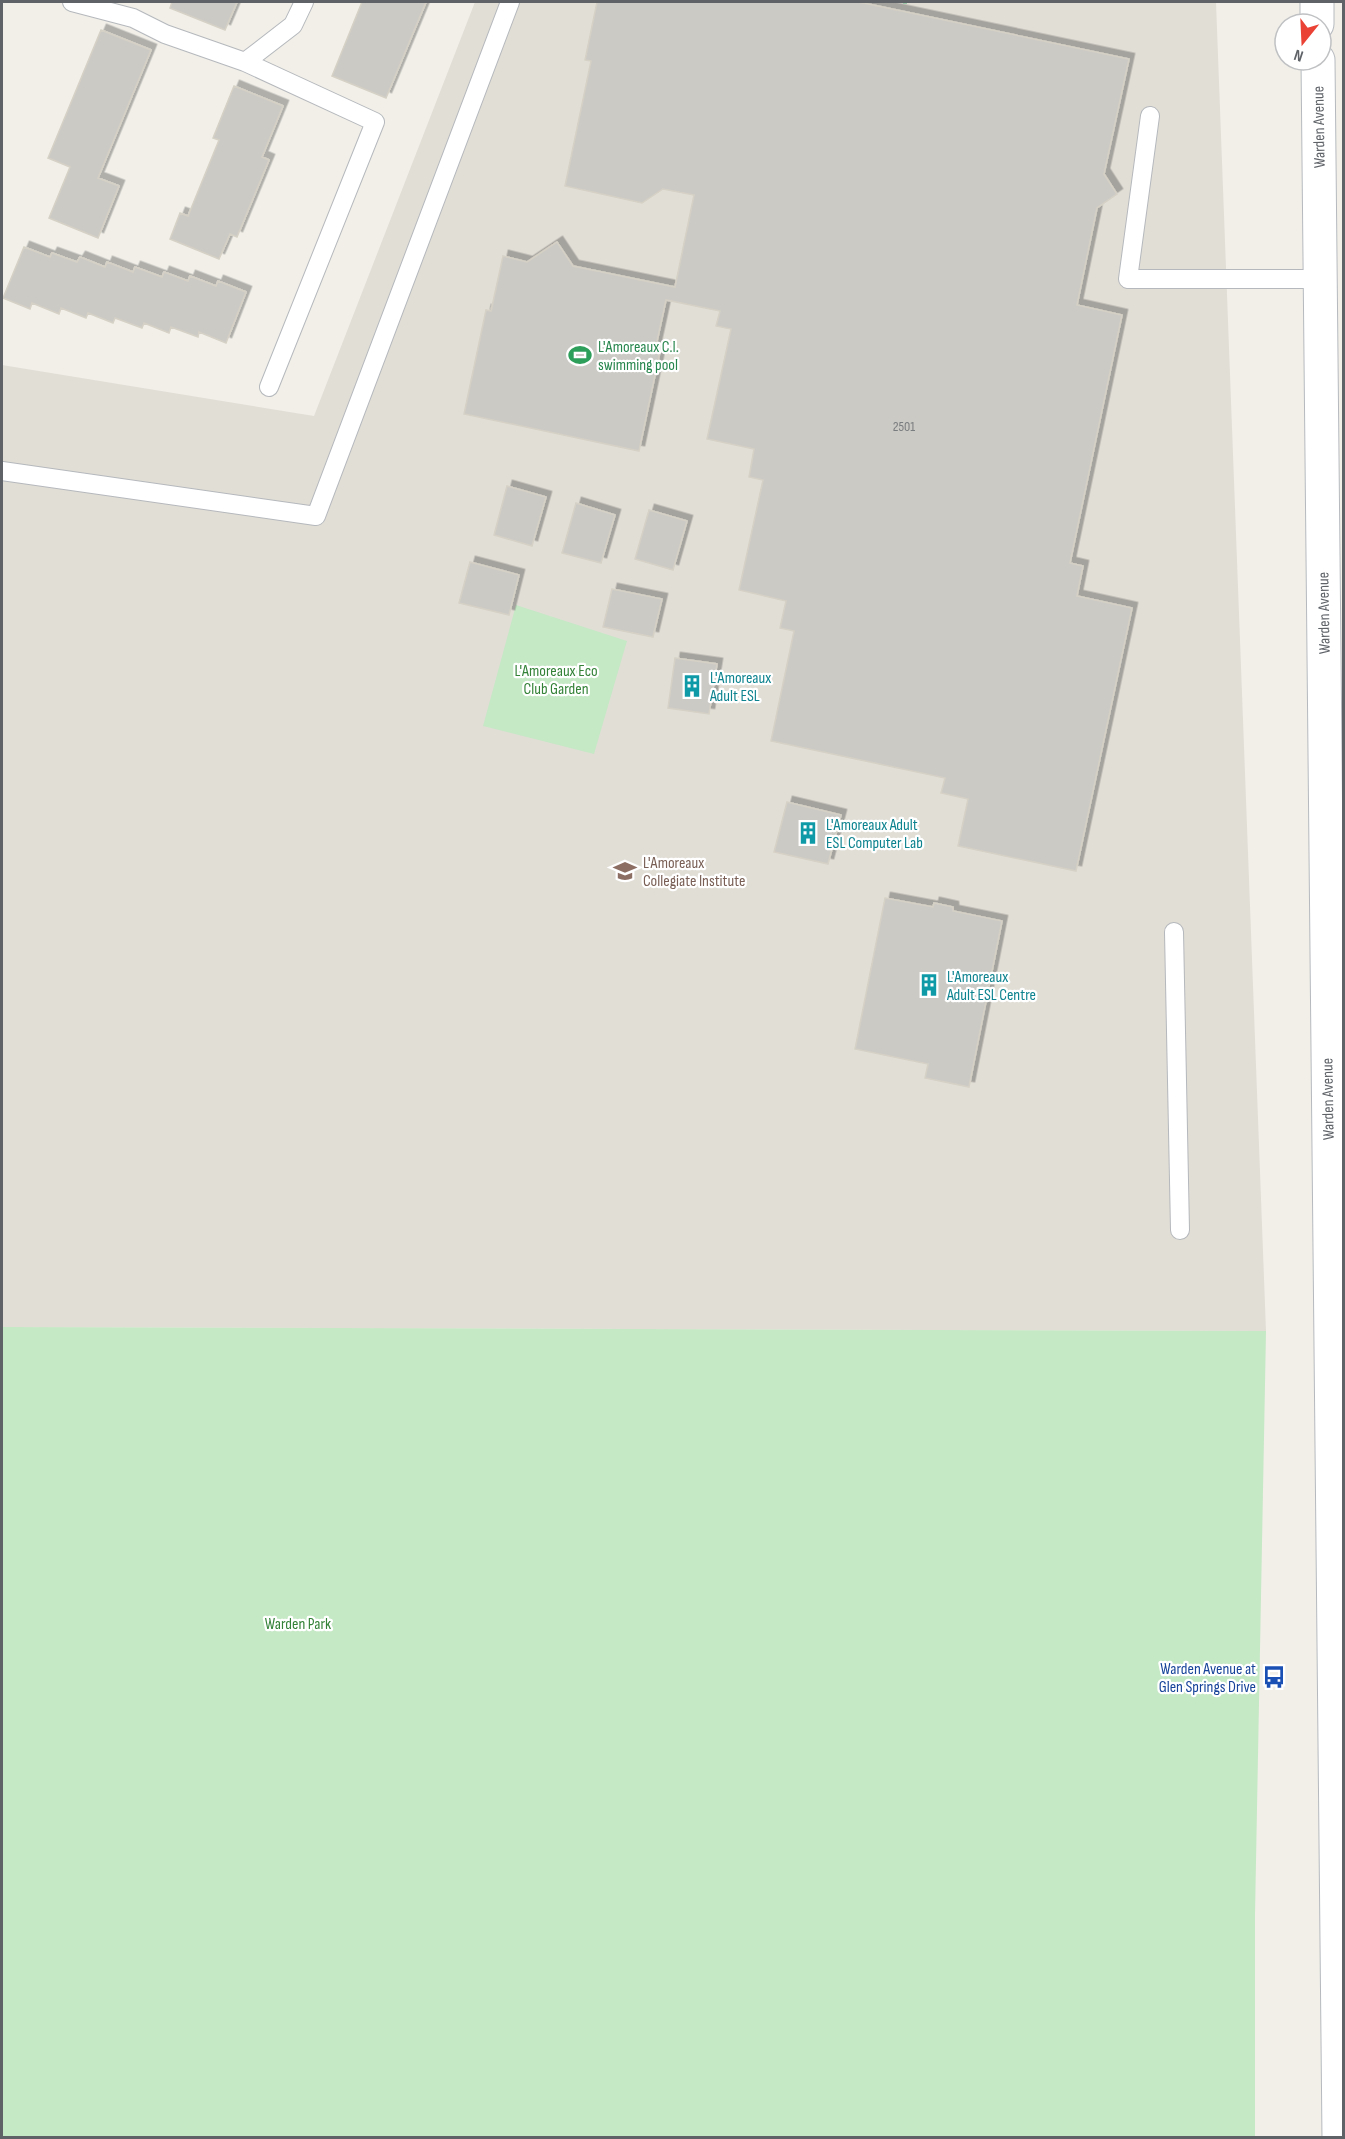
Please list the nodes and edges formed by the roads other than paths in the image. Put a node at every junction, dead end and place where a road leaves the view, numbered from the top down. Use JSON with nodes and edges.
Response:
{"nodes":[{"id":1,"x":72,"y":2,"type":"edge"},
{"id":2,"x":304,"y":2,"type":"edge"},
{"id":3,"x":510,"y":2,"type":"edge"},
{"id":4,"x":245,"y":62,"type":"junction"},
{"id":5,"x":1318,"y":72,"type":"edge"},
{"id":6,"x":1150,"y":116,"type":"dead end"},
{"id":7,"x":1320,"y":279,"type":"junction"},
{"id":8,"x":269,"y":387,"type":"dead end"},
{"id":9,"x":2,"y":471,"type":"edge"},
{"id":10,"x":1174,"y":932,"type":"dead end"},
{"id":11,"x":1180,"y":1230,"type":"dead end"},
{"id":12,"x":1339,"y":2138,"type":"edge"}],
"edges":[{"from":1,"to":4,"type":"lane"},
{"from":2,"to":4,"type":"lane"},
{"from":3,"to":9,"type":"lane"},
{"from":4,"to":8,"type":"lane"},
{"from":5,"to":7,"type":"main road","name":"Warden Avenue"},
{"from":6,"to":7,"type":"lane"},
{"from":7,"to":12,"type":"main road","name":"Warden Avenue"},
{"from":10,"to":11,"type":"lane"}]}
